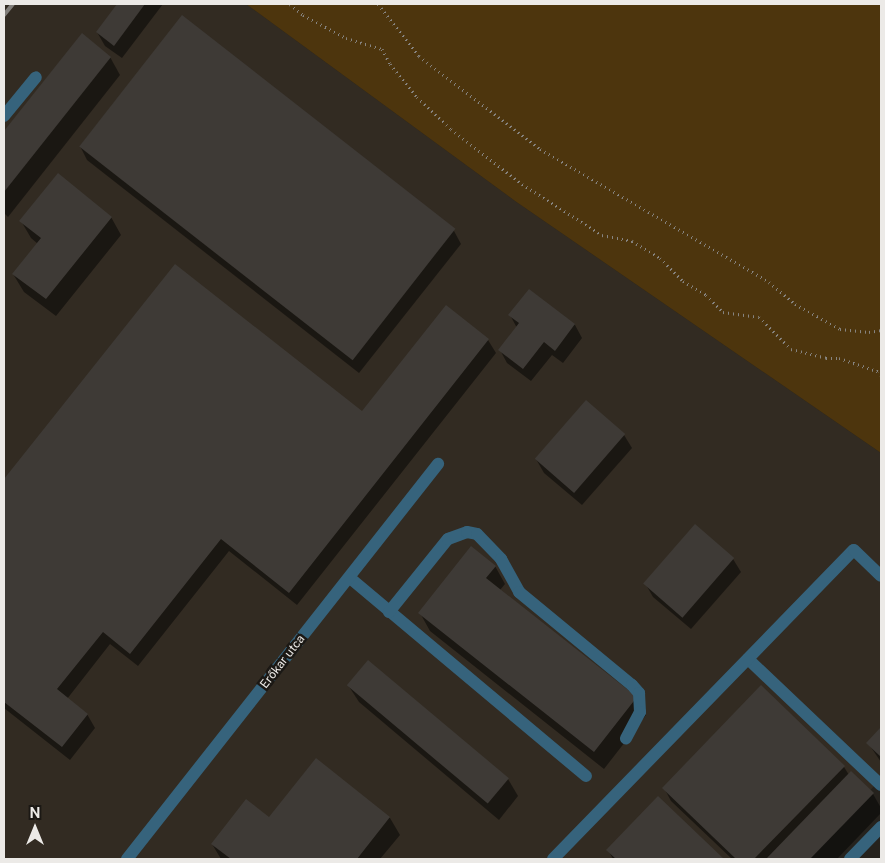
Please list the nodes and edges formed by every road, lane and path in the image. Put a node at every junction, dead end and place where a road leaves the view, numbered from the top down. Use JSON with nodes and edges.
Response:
{"nodes":[{"id":1,"x":290,"y":4,"type":"edge"},
{"id":2,"x":378,"y":4,"type":"edge"},
{"id":3,"x":36,"y":77,"type":"dead end"},
{"id":4,"x":4,"y":116,"type":"edge"},
{"id":5,"x":881,"y":330,"type":"edge"},
{"id":6,"x":881,"y":369,"type":"edge"},
{"id":7,"x":877,"y":371,"type":"junction"},
{"id":8,"x":881,"y":375,"type":"edge"},
{"id":9,"x":438,"y":464,"type":"dead end"},
{"id":10,"x":881,"y":576,"type":"edge"},
{"id":11,"x":350,"y":578,"type":"junction"},
{"id":12,"x":389,"y":612,"type":"junction"},
{"id":13,"x":748,"y":659,"type":"junction"},
{"id":14,"x":626,"y":738,"type":"dead end"},
{"id":15,"x":586,"y":776,"type":"dead end"},
{"id":16,"x":881,"y":785,"type":"edge"},
{"id":17,"x":881,"y":827,"type":"edge"},
{"id":18,"x":127,"y":859,"type":"edge"},
{"id":19,"x":553,"y":859,"type":"edge"},
{"id":20,"x":851,"y":859,"type":"edge"}],
"edges":[{"from":1,"to":7,"type":"path"},
{"from":2,"to":5,"type":"path"},
{"from":3,"to":4,"type":"street"},
{"from":6,"to":7,"type":"path"},
{"from":7,"to":8,"type":"path"},
{"from":9,"to":11,"type":"street","name":"Erőkar utca"},
{"from":10,"to":13,"type":"street"},
{"from":11,"to":12,"type":"street"},
{"from":11,"to":18,"type":"street","name":"Erőkar utca"},
{"from":12,"to":14,"type":"street"},
{"from":12,"to":15,"type":"street"},
{"from":13,"to":16,"type":"street"},
{"from":13,"to":19,"type":"street"},
{"from":17,"to":20,"type":"street"}]}
